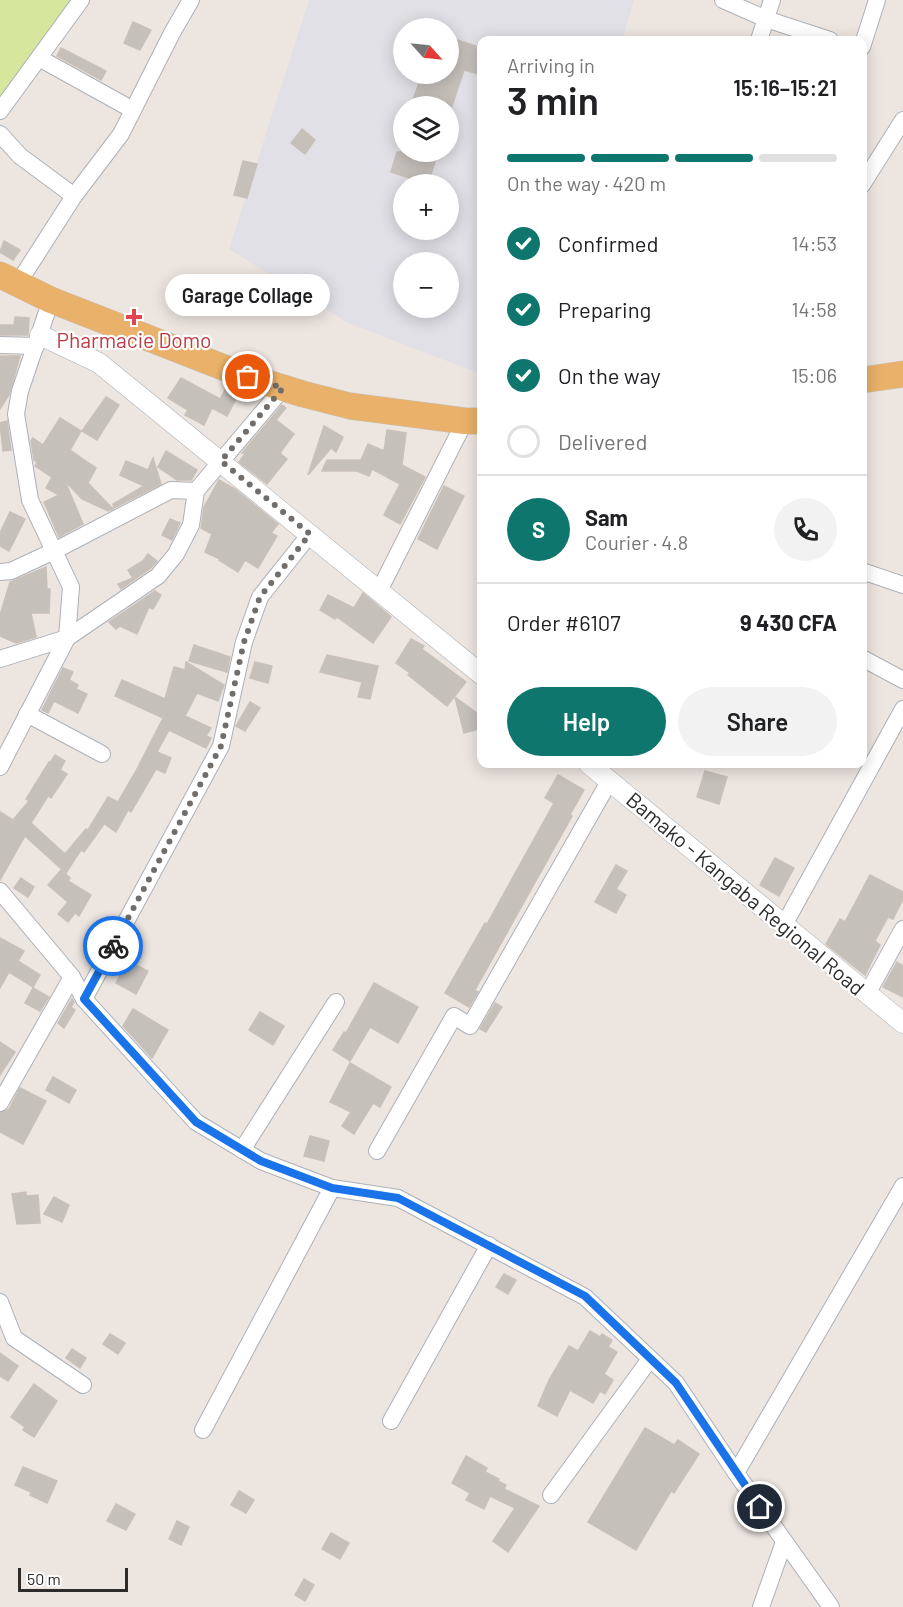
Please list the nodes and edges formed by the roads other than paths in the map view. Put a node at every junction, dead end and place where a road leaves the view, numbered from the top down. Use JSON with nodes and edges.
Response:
{"nodes":[{"id":1,"x":81,"y":0,"type":"edge"},
{"id":2,"x":191,"y":0,"type":"edge"},
{"id":3,"x":723,"y":0,"type":"edge"},
{"id":4,"x":772,"y":0,"type":"edge"},
{"id":5,"x":877,"y":0,"type":"edge"},
{"id":6,"x":766,"y":19,"type":"junction"},
{"id":7,"x":760,"y":36,"type":"edge"},
{"id":8,"x":818,"y":36,"type":"edge"},
{"id":9,"x":866,"y":36,"type":"edge"},
{"id":10,"x":39,"y":58,"type":"junction"},
{"id":11,"x":133,"y":110,"type":"junction"},
{"id":12,"x":0,"y":111,"type":"edge"},
{"id":13,"x":903,"y":120,"type":"edge"},
{"id":14,"x":0,"y":134,"type":"edge"},
{"id":15,"x":867,"y":177,"type":"edge"},
{"id":16,"x":75,"y":196,"type":"junction"},
{"id":17,"x":9,"y":280,"type":"edge"},
{"id":18,"x":51,"y":300,"type":"junction"},
{"id":19,"x":38,"y":341,"type":"junction"},
{"id":20,"x":0,"y":345,"type":"edge"},
{"id":21,"x":903,"y":374,"type":"edge"},
{"id":22,"x":867,"y":379,"type":"edge"},
{"id":23,"x":283,"y":388,"type":"junction"},
{"id":24,"x":473,"y":421,"type":"edge"},
{"id":25,"x":221,"y":461,"type":"junction"},
{"id":26,"x":196,"y":491,"type":"junction"},
{"id":27,"x":310,"y":534,"type":"junction"},
{"id":28,"x":54,"y":551,"type":"junction"},
{"id":29,"x":0,"y":572,"type":"edge"},
{"id":30,"x":867,"y":573,"type":"edge"},
{"id":31,"x":903,"y":585,"type":"edge"},
{"id":32,"x":379,"y":591,"type":"junction"},
{"id":33,"x":67,"y":638,"type":"junction"},
{"id":34,"x":0,"y":658,"type":"edge"},
{"id":35,"x":867,"y":661,"type":"edge"},
{"id":36,"x":477,"y":671,"type":"edge"},
{"id":37,"x":903,"y":680,"type":"edge"},
{"id":38,"x":903,"y":709,"type":"edge"},
{"id":39,"x":27,"y":714,"type":"junction"},
{"id":40,"x":102,"y":754,"type":"dead end"},
{"id":41,"x":0,"y":767,"type":"edge"},
{"id":42,"x":594,"y":768,"type":"edge"},
{"id":43,"x":610,"y":780,"type":"junction"},
{"id":44,"x":0,"y":891,"type":"edge"},
{"id":45,"x":784,"y":925,"type":"junction"},
{"id":46,"x":903,"y":929,"type":"edge"},
{"id":47,"x":72,"y":977,"type":"junction"},
{"id":48,"x":867,"y":994,"type":"junction"},
{"id":49,"x":84,"y":999,"type":"junction"},
{"id":50,"x":336,"y":1002,"type":"dead end"},
{"id":51,"x":903,"y":1023,"type":"edge"},
{"id":52,"x":0,"y":1103,"type":"edge"},
{"id":53,"x":242,"y":1150,"type":"junction"},
{"id":54,"x":377,"y":1151,"type":"dead end"},
{"id":55,"x":903,"y":1186,"type":"edge"},
{"id":56,"x":332,"y":1188,"type":"junction"},
{"id":57,"x":489,"y":1245,"type":"junction"},
{"id":58,"x":0,"y":1302,"type":"edge"},
{"id":59,"x":650,"y":1359,"type":"junction"},
{"id":60,"x":83,"y":1385,"type":"dead end"},
{"id":61,"x":391,"y":1421,"type":"dead end"},
{"id":62,"x":203,"y":1430,"type":"dead end"},
{"id":63,"x":736,"y":1473,"type":"junction"},
{"id":64,"x":551,"y":1495,"type":"dead end"},
{"id":65,"x":784,"y":1542,"type":"junction"},
{"id":66,"x":761,"y":1607,"type":"edge"},
{"id":67,"x":831,"y":1607,"type":"edge"}],
"edges":[{"from":1,"to":10,"type":"street"},
{"from":2,"to":11,"type":"street"},
{"from":3,"to":6,"type":"street"},
{"from":4,"to":6,"type":"street"},
{"from":5,"to":9,"type":"street"},
{"from":6,"to":7,"type":"street"},
{"from":6,"to":8,"type":"street"},
{"from":10,"to":11,"type":"street"},
{"from":10,"to":12,"type":"street"},
{"from":11,"to":16,"type":"street"},
{"from":13,"to":15,"type":"street"},
{"from":14,"to":16,"type":"street"},
{"from":16,"to":17,"type":"street"},
{"from":17,"to":18,"type":"main road"},
{"from":18,"to":19,"type":"street"},
{"from":18,"to":23,"type":"main road"},
{"from":19,"to":20,"type":"street"},
{"from":19,"to":25,"type":"street"},
{"from":19,"to":28,"type":"street"},
{"from":21,"to":22,"type":"main road"},
{"from":23,"to":24,"type":"main road"},
{"from":23,"to":25,"type":"street"},
{"from":24,"to":32,"type":"street"},
{"from":25,"to":26,"type":"street"},
{"from":25,"to":27,"type":"street"},
{"from":26,"to":28,"type":"street"},
{"from":26,"to":33,"type":"street"},
{"from":27,"to":32,"type":"street"},
{"from":27,"to":49,"type":"street"},
{"from":28,"to":29,"type":"street"},
{"from":28,"to":33,"type":"street"},
{"from":30,"to":31,"type":"street"},
{"from":32,"to":36,"type":"street"},
{"from":33,"to":34,"type":"street"},
{"from":33,"to":39,"type":"street"},
{"from":35,"to":37,"type":"street"},
{"from":38,"to":45,"type":"street"},
{"from":39,"to":40,"type":"street"},
{"from":39,"to":41,"type":"street"},
{"from":42,"to":43,"type":"street","name":"Bamako - Kangaba Regional Road"},
{"from":43,"to":45,"type":"street","name":"Bamako - Kangaba Regional Road"},
{"from":43,"to":54,"type":"street"},
{"from":44,"to":47,"type":"street"},
{"from":45,"to":48,"type":"street","name":"Bamako - Kangaba Regional Road"},
{"from":46,"to":48,"type":"street"},
{"from":47,"to":49,"type":"street"},
{"from":47,"to":52,"type":"street"},
{"from":48,"to":51,"type":"street","name":"Bamako - Kangaba Regional Road"},
{"from":49,"to":53,"type":"street"},
{"from":50,"to":53,"type":"street"},
{"from":53,"to":56,"type":"street"},
{"from":55,"to":63,"type":"street"},
{"from":56,"to":57,"type":"street"},
{"from":56,"to":62,"type":"street"},
{"from":57,"to":59,"type":"street"},
{"from":57,"to":61,"type":"street"},
{"from":58,"to":60,"type":"street"},
{"from":59,"to":63,"type":"street"},
{"from":59,"to":64,"type":"street"},
{"from":63,"to":65,"type":"street"},
{"from":65,"to":66,"type":"street"},
{"from":65,"to":67,"type":"street"}]}
